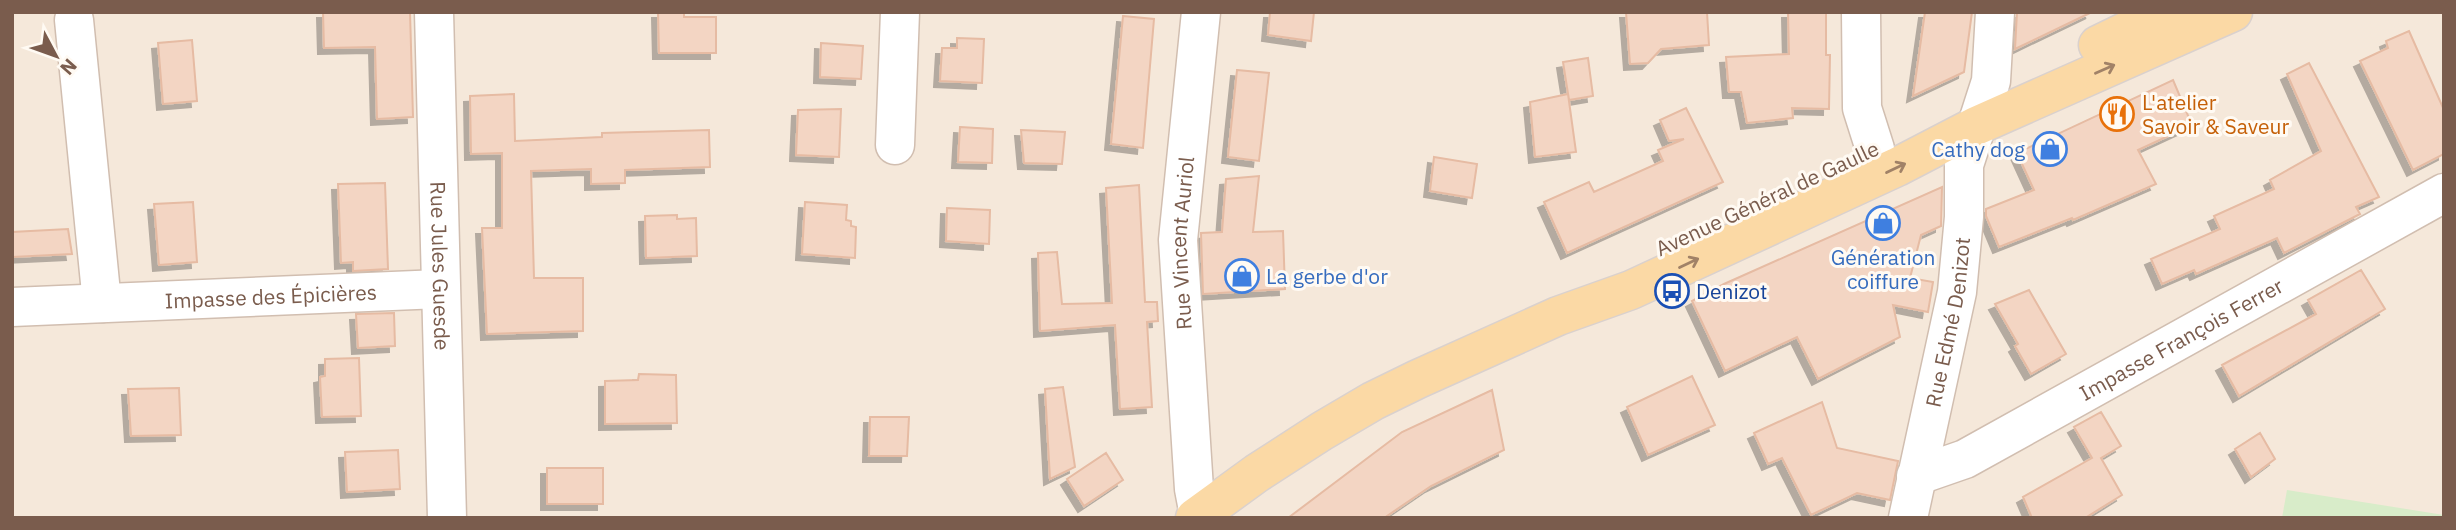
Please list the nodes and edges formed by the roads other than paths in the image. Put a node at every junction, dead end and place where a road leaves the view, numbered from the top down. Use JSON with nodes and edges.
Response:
{"nodes":[{"id":1,"x":433,"y":12,"type":"edge"},
{"id":2,"x":901,"y":12,"type":"edge"},
{"id":3,"x":1201,"y":12,"type":"edge"},
{"id":4,"x":1861,"y":12,"type":"edge"},
{"id":5,"x":1995,"y":12,"type":"edge"},
{"id":6,"x":2166,"y":12,"type":"edge"},
{"id":7,"x":2233,"y":12,"type":"edge"},
{"id":8,"x":74,"y":20,"type":"dead end"},
{"id":9,"x":1981,"y":112,"type":"junction"},
{"id":10,"x":895,"y":145,"type":"dead end"},
{"id":11,"x":1875,"y":149,"type":"junction"},
{"id":12,"x":2444,"y":193,"type":"edge"},
{"id":13,"x":440,"y":289,"type":"junction"},
{"id":14,"x":102,"y":303,"type":"junction"},
{"id":15,"x":12,"y":307,"type":"edge"},
{"id":16,"x":1558,"y":316,"type":"junction"},
{"id":17,"x":1916,"y":476,"type":"junction"},
{"id":18,"x":1197,"y":516,"type":"edge"},
{"id":19,"x":447,"y":518,"type":"edge"},
{"id":20,"x":1908,"y":518,"type":"edge"}],
"edges":[{"from":1,"to":13,"type":"street","name":"Rue Jules Guesde"},
{"from":2,"to":10,"type":"street"},
{"from":3,"to":18,"type":"street","name":"Rue Vincent Auriol"},
{"from":4,"to":11,"type":"street"},
{"from":5,"to":9,"type":"street","name":"Rue Edmé Denizot"},
{"from":6,"to":9,"type":"main road"},
{"from":9,"to":7,"type":"main road","one_way":true},
{"from":8,"to":14,"type":"street"},
{"from":9,"to":11,"type":"main road","name":"Avenue Général de Gaulle"},
{"from":16,"to":9,"type":"main road","name":"Avenue Général de Gaulle","one_way":true},
{"from":9,"to":17,"type":"street","name":"Rue Edmé Denizot"},
{"from":11,"to":16,"type":"main road","name":"Avenue Général de Gaulle"},
{"from":12,"to":17,"type":"street","name":"Impasse François Ferrer"},
{"from":13,"to":14,"type":"street","name":"Impasse des Épicières"},
{"from":13,"to":19,"type":"street","name":"Rue Jules Guesde"},
{"from":14,"to":15,"type":"street","name":"Impasse des Épicières"},
{"from":16,"to":18,"type":"main road","name":"Avenue Général de Gaulle"},
{"from":17,"to":20,"type":"street","name":"Rue Edmé Denizot"}]}
